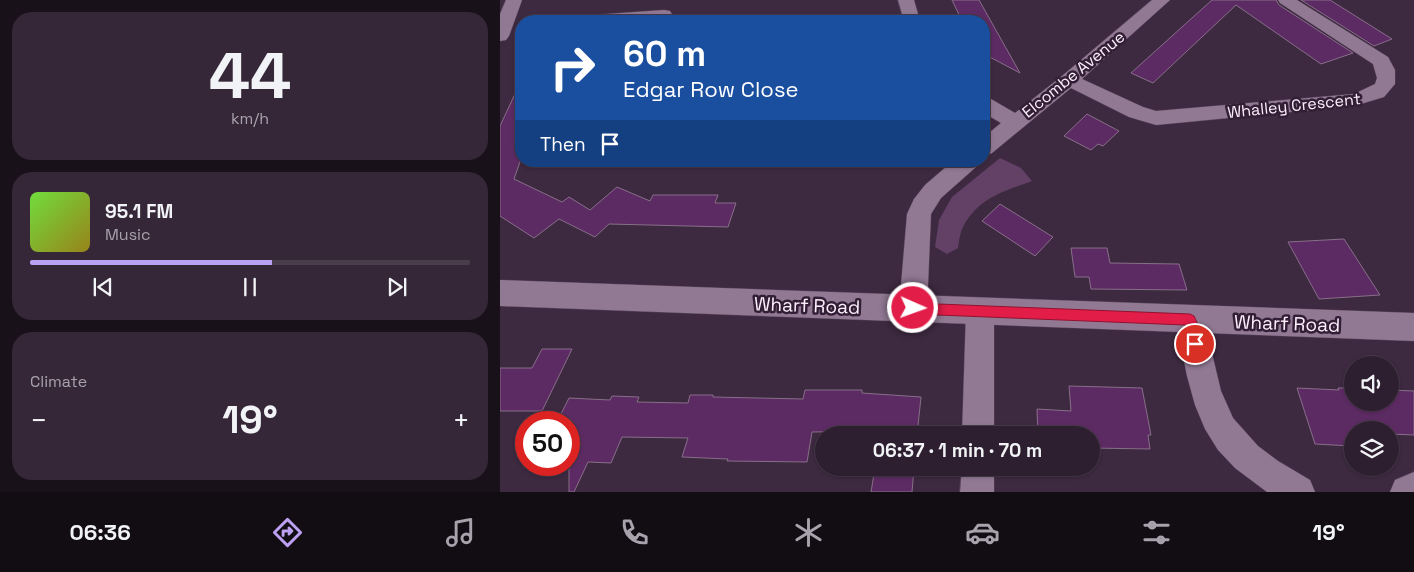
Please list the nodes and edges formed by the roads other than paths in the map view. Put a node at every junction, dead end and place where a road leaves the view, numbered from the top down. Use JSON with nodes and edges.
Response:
{"nodes":[{"id":1,"x":514,"y":0,"type":"edge"},
{"id":2,"x":906,"y":0,"type":"edge"},
{"id":3,"x":1162,"y":0,"type":"edge"},
{"id":4,"x":1286,"y":0,"type":"edge"},
{"id":5,"x":910,"y":15,"type":"edge"},
{"id":6,"x":515,"y":32,"type":"edge"},
{"id":7,"x":501,"y":35,"type":"edge"},
{"id":8,"x":1069,"y":80,"type":"junction"},
{"id":9,"x":990,"y":107,"type":"edge"},
{"id":10,"x":1015,"y":122,"type":"junction"},
{"id":11,"x":990,"y":143,"type":"edge"},
{"id":12,"x":961,"y":167,"type":"edge"},
{"id":13,"x":500,"y":293,"type":"edge"},
{"id":14,"x":913,"y":308,"type":"junction"},
{"id":15,"x":980,"y":311,"type":"junction"},
{"id":16,"x":1190,"y":320,"type":"junction"},
{"id":17,"x":1414,"y":327,"type":"edge"},
{"id":18,"x":978,"y":426,"type":"edge"},
{"id":19,"x":978,"y":476,"type":"edge"},
{"id":20,"x":1263,"y":483,"type":"edge"},
{"id":21,"x":1414,"y":489,"type":"edge"},
{"id":22,"x":978,"y":492,"type":"edge"},
{"id":23,"x":1298,"y":492,"type":"edge"},
{"id":24,"x":1407,"y":492,"type":"edge"}],
"edges":[{"from":1,"to":7,"type":"street"},
{"from":2,"to":5,"type":"street"},
{"from":3,"to":8,"type":"street","name":"Elcombe Avenue"},
{"from":4,"to":8,"type":"street","name":"Whalley Crescent"},
{"from":6,"to":7,"type":"street"},
{"from":8,"to":10,"type":"street","name":"Elcombe Avenue"},
{"from":9,"to":10,"type":"street"},
{"from":10,"to":11,"type":"street","name":"Elcombe Avenue"},
{"from":12,"to":14,"type":"street"},
{"from":13,"to":14,"type":"main road","name":"Wharf Road"},
{"from":14,"to":15,"type":"main road","name":"Wharf Road"},
{"from":15,"to":16,"type":"main road","name":"Wharf Road"},
{"from":15,"to":18,"type":"street"},
{"from":16,"to":17,"type":"main road","name":"Wharf Road"},
{"from":16,"to":20,"type":"street"},
{"from":19,"to":22,"type":"street"},
{"from":20,"to":23,"type":"street"},
{"from":21,"to":24,"type":"street"}]}
